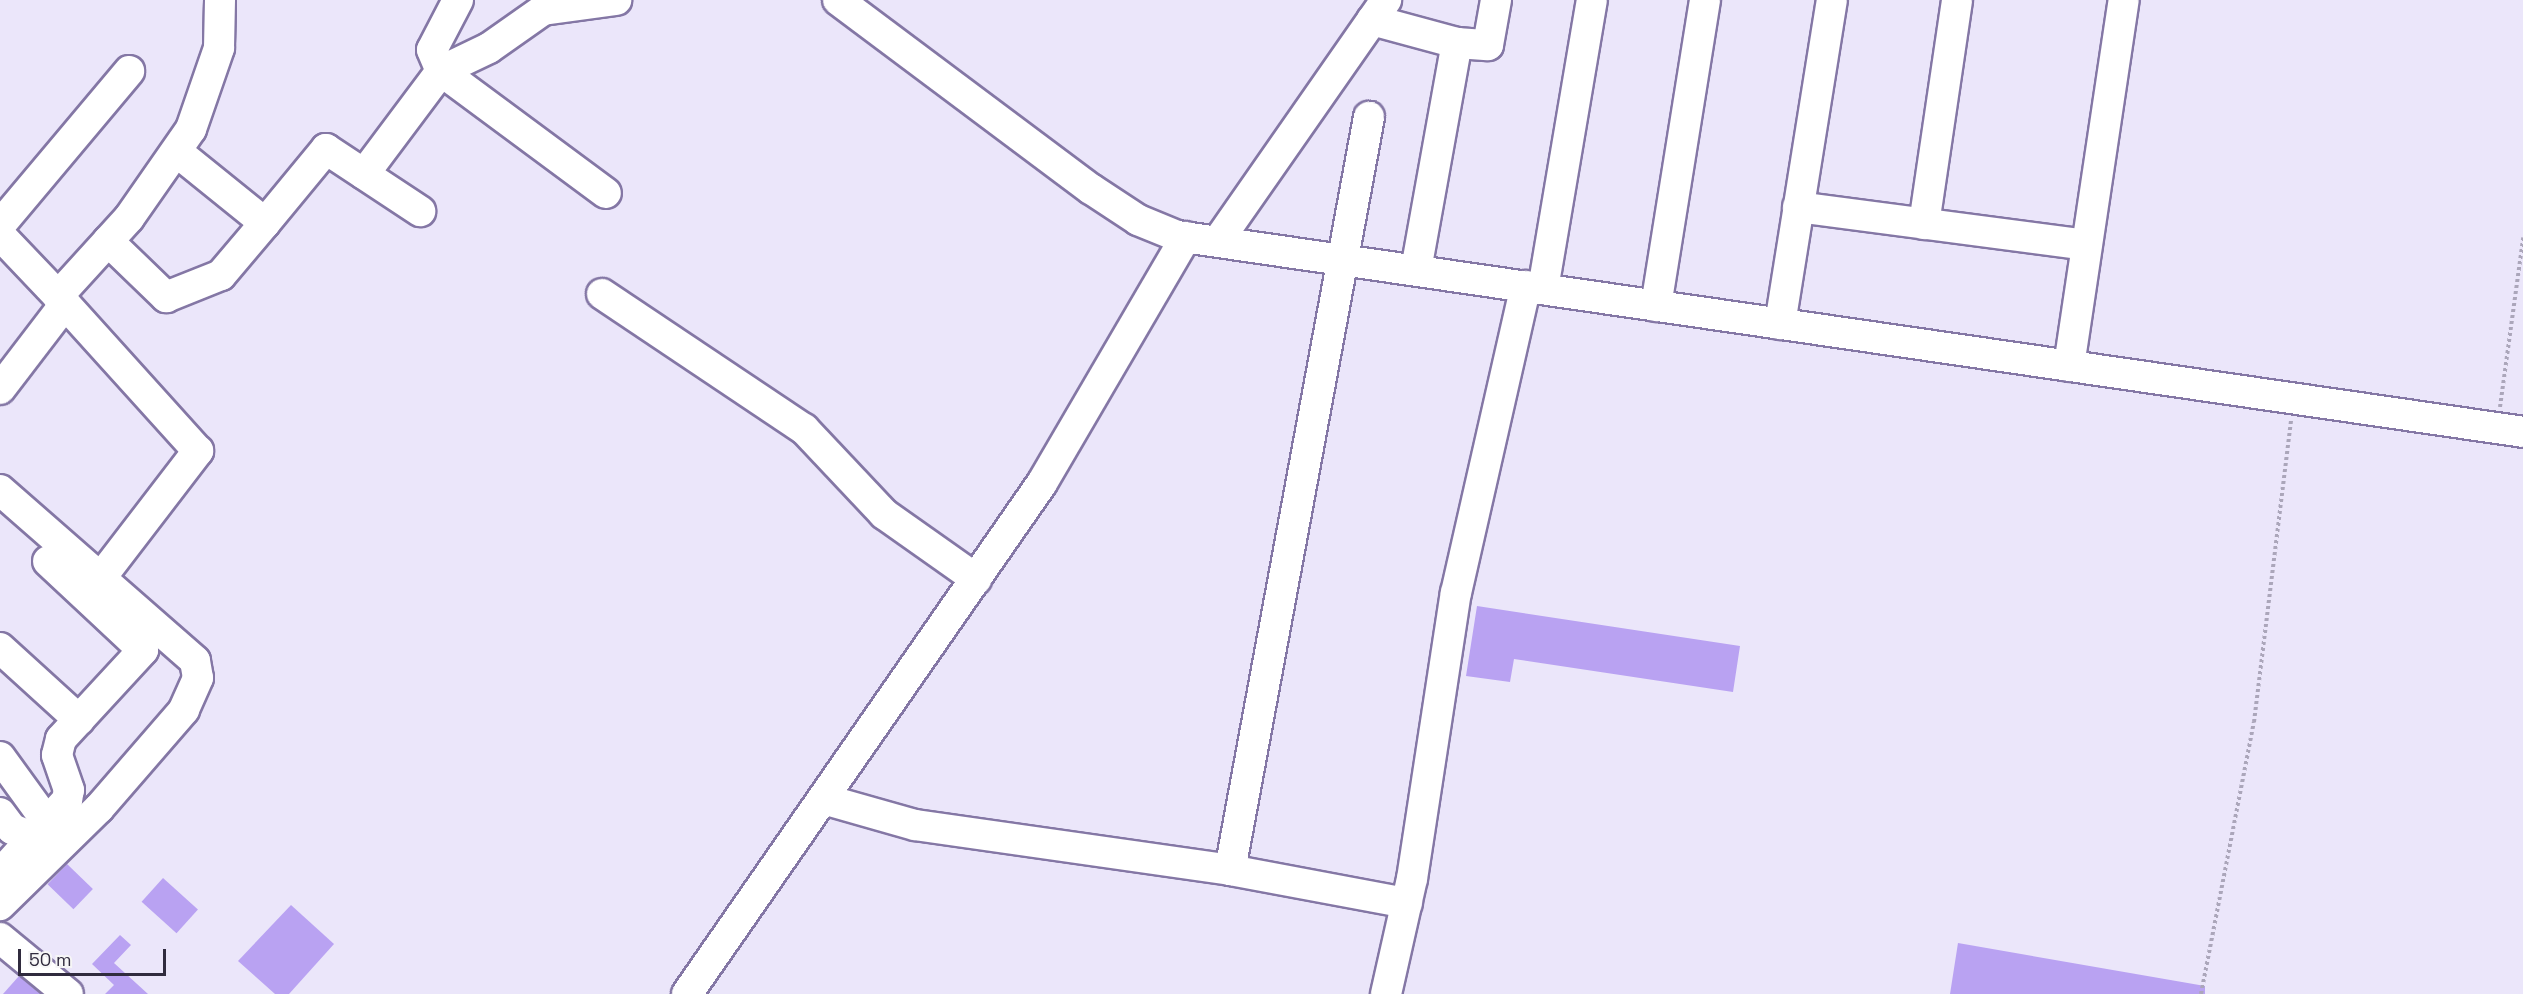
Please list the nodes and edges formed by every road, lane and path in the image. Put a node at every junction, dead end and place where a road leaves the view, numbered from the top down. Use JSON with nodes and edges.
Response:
{"nodes":[{"id":1,"x":220,"y":0,"type":"edge"},
{"id":2,"x":458,"y":0,"type":"edge"},
{"id":3,"x":616,"y":0,"type":"edge"},
{"id":4,"x":838,"y":0,"type":"edge"},
{"id":5,"x":1496,"y":0,"type":"edge"},
{"id":6,"x":1592,"y":0,"type":"edge"},
{"id":7,"x":1705,"y":0,"type":"edge"},
{"id":8,"x":1832,"y":0,"type":"edge"},
{"id":9,"x":1957,"y":0,"type":"edge"},
{"id":10,"x":2124,"y":0,"type":"edge"},
{"id":11,"x":1379,"y":10,"type":"edge"},
{"id":12,"x":1456,"y":43,"type":"junction"},
{"id":13,"x":129,"y":70,"type":"dead end"},
{"id":14,"x":441,"y":71,"type":"junction"},
{"id":15,"x":1369,"y":117,"type":"dead end"},
{"id":16,"x":177,"y":152,"type":"junction"},
{"id":17,"x":364,"y":174,"type":"junction"},
{"id":18,"x":606,"y":193,"type":"dead end"},
{"id":19,"x":1798,"y":207,"type":"junction"},
{"id":20,"x":420,"y":211,"type":"dead end"},
{"id":21,"x":265,"y":223,"type":"junction"},
{"id":22,"x":1924,"y":224,"type":"junction"},
{"id":23,"x":0,"y":225,"type":"edge"},
{"id":24,"x":0,"y":235,"type":"edge"},
{"id":25,"x":1186,"y":237,"type":"junction"},
{"id":26,"x":2523,"y":238,"type":"edge"},
{"id":27,"x":108,"y":241,"type":"junction"},
{"id":28,"x":1218,"y":241,"type":"junction"},
{"id":29,"x":2087,"y":245,"type":"junction"},
{"id":30,"x":1344,"y":259,"type":"junction"},
{"id":31,"x":1416,"y":270,"type":"junction"},
{"id":32,"x":1535,"y":288,"type":"junction"},
{"id":33,"x":602,"y":294,"type":"dead end"},
{"id":34,"x":62,"y":300,"type":"junction"},
{"id":35,"x":1656,"y":306,"type":"junction"},
{"id":36,"x":1780,"y":324,"type":"junction"},
{"id":37,"x":2069,"y":366,"type":"junction"},
{"id":38,"x":0,"y":388,"type":"edge"},
{"id":39,"x":2294,"y":399,"type":"junction"},
{"id":40,"x":2509,"y":430,"type":"edge"},
{"id":41,"x":0,"y":490,"type":"edge"},
{"id":42,"x":0,"y":516,"type":"edge"},
{"id":43,"x":976,"y":579,"type":"junction"},
{"id":44,"x":99,"y":580,"type":"junction"},
{"id":45,"x":0,"y":648,"type":"edge"},
{"id":46,"x":79,"y":720,"type":"junction"},
{"id":47,"x":0,"y":757,"type":"edge"},
{"id":48,"x":823,"y":799,"type":"junction"},
{"id":49,"x":0,"y":813,"type":"edge"},
{"id":50,"x":40,"y":830,"type":"junction"},
{"id":51,"x":1230,"y":870,"type":"junction"},
{"id":52,"x":0,"y":874,"type":"edge"},
{"id":53,"x":1407,"y":903,"type":"junction"},
{"id":54,"x":0,"y":905,"type":"edge"},
{"id":55,"x":0,"y":938,"type":"edge"},
{"id":56,"x":68,"y":994,"type":"edge"},
{"id":57,"x":687,"y":994,"type":"edge"},
{"id":58,"x":1386,"y":994,"type":"edge"},
{"id":59,"x":2201,"y":994,"type":"edge"}],
"edges":[{"from":1,"to":16,"type":"street"},
{"from":2,"to":14,"type":"street"},
{"from":3,"to":14,"type":"street"},
{"from":4,"to":25,"type":"street"},
{"from":5,"to":12,"type":"street"},
{"from":6,"to":32,"type":"street"},
{"from":7,"to":35,"type":"street"},
{"from":8,"to":19,"type":"street"},
{"from":9,"to":22,"type":"street"},
{"from":10,"to":29,"type":"street"},
{"from":11,"to":12,"type":"street"},
{"from":11,"to":28,"type":"street"},
{"from":12,"to":31,"type":"street"},
{"from":13,"to":23,"type":"street"},
{"from":14,"to":17,"type":"street"},
{"from":14,"to":18,"type":"street"},
{"from":15,"to":30,"type":"street"},
{"from":16,"to":21,"type":"street"},
{"from":16,"to":27,"type":"street"},
{"from":17,"to":20,"type":"street"},
{"from":17,"to":21,"type":"street"},
{"from":19,"to":22,"type":"street"},
{"from":19,"to":36,"type":"street"},
{"from":21,"to":27,"type":"street"},
{"from":22,"to":29,"type":"street"},
{"from":24,"to":34,"type":"street"},
{"from":25,"to":28,"type":"street"},
{"from":25,"to":43,"type":"street"},
{"from":26,"to":40,"type":"path"},
{"from":27,"to":34,"type":"street"},
{"from":28,"to":30,"type":"street"},
{"from":29,"to":37,"type":"street"},
{"from":30,"to":31,"type":"street"},
{"from":30,"to":51,"type":"street"},
{"from":31,"to":32,"type":"street"},
{"from":32,"to":35,"type":"street"},
{"from":32,"to":53,"type":"street"},
{"from":33,"to":43,"type":"street"},
{"from":34,"to":38,"type":"street"},
{"from":34,"to":44,"type":"street"},
{"from":35,"to":36,"type":"street"},
{"from":36,"to":37,"type":"street"},
{"from":37,"to":39,"type":"street"},
{"from":39,"to":40,"type":"street"},
{"from":39,"to":59,"type":"path"},
{"from":41,"to":44,"type":"street"},
{"from":42,"to":46,"type":"street"},
{"from":43,"to":48,"type":"street"},
{"from":44,"to":54,"type":"street"},
{"from":45,"to":46,"type":"street"},
{"from":46,"to":50,"type":"street"},
{"from":47,"to":50,"type":"street"},
{"from":48,"to":51,"type":"street"},
{"from":48,"to":57,"type":"street"},
{"from":49,"to":50,"type":"street"},
{"from":50,"to":52,"type":"street"},
{"from":51,"to":53,"type":"street"},
{"from":53,"to":58,"type":"street"},
{"from":55,"to":56,"type":"street"}]}
